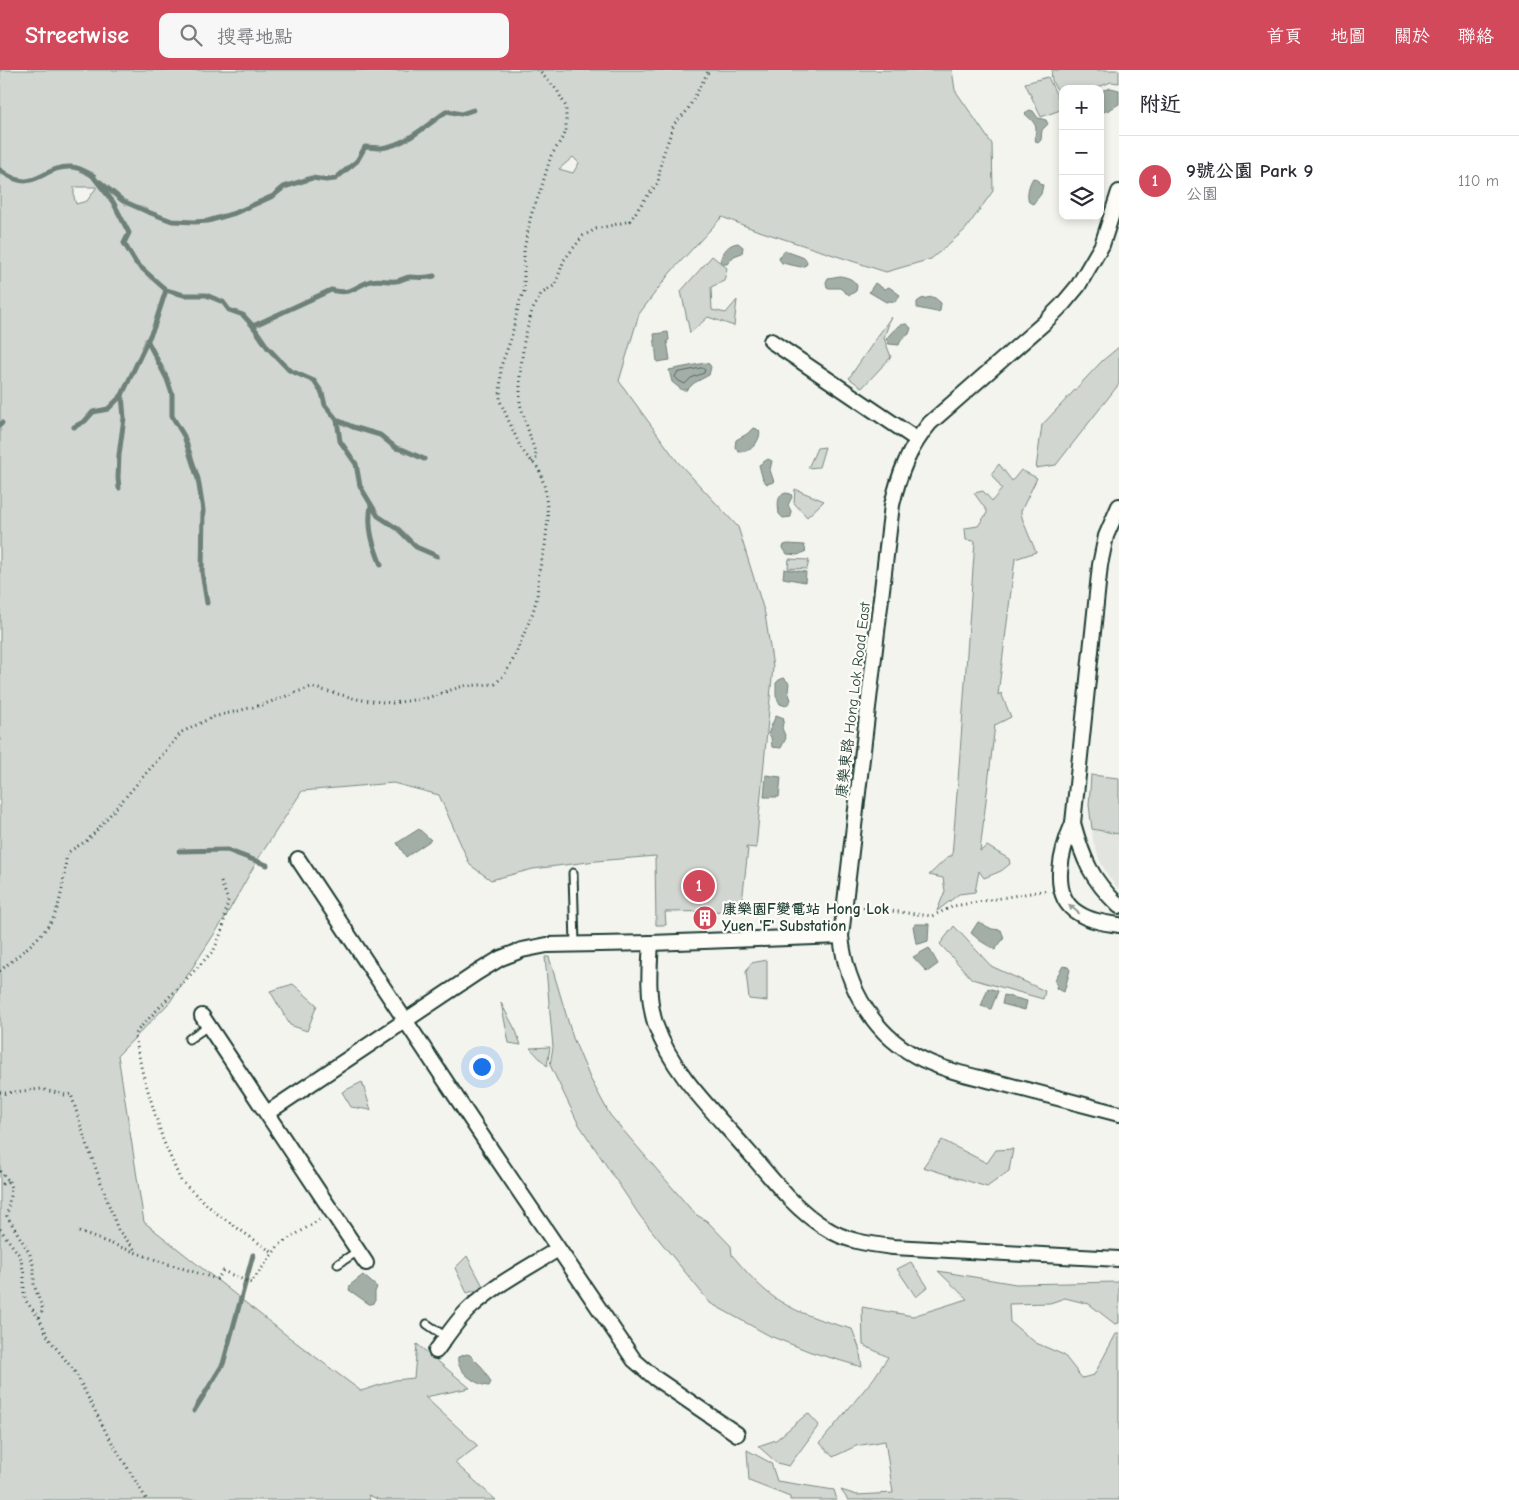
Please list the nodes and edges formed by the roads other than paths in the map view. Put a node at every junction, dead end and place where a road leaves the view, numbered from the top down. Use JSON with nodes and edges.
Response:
{"nodes":[{"id":1,"x":1119,"y":192,"type":"edge"},
{"id":2,"x":771,"y":341,"type":"dead end"},
{"id":3,"x":916,"y":440,"type":"junction"},
{"id":4,"x":1119,"y":506,"type":"edge"},
{"id":5,"x":1073,"y":823,"type":"junction"},
{"id":6,"x":298,"y":859,"type":"dead end"},
{"id":7,"x":573,"y":873,"type":"dead end"},
{"id":8,"x":1119,"y":906,"type":"edge"},
{"id":9,"x":1119,"y":925,"type":"edge"},
{"id":10,"x":841,"y":936,"type":"junction"},
{"id":11,"x":651,"y":943,"type":"junction"},
{"id":12,"x":576,"y":945,"type":"junction"},
{"id":13,"x":406,"y":1020,"type":"junction"},
{"id":14,"x":205,"y":1021,"type":"joint"},
{"id":15,"x":189,"y":1038,"type":"dead end"},
{"id":16,"x":267,"y":1113,"type":"junction"},
{"id":17,"x":1119,"y":1114,"type":"edge"},
{"id":18,"x":558,"y":1249,"type":"junction"},
{"id":19,"x":358,"y":1251,"type":"junction"},
{"id":20,"x":1119,"y":1259,"type":"edge"},
{"id":21,"x":338,"y":1264,"type":"dead end"},
{"id":22,"x":366,"y":1264,"type":"dead end"},
{"id":23,"x":427,"y":1324,"type":"dead end"},
{"id":24,"x":446,"y":1337,"type":"junction"},
{"id":25,"x":436,"y":1351,"type":"dead end"},
{"id":26,"x":737,"y":1434,"type":"dead end"}],
"edges":[{"from":1,"to":3,"type":"street","name":"康樂東路 Hong Lok Road East"},
{"from":2,"to":3,"type":"street"},
{"from":3,"to":10,"type":"street","name":"康樂東路 Hong Lok Road East"},
{"from":4,"to":5,"type":"street"},
{"from":5,"to":8,"type":"street"},
{"from":9,"to":5,"type":"street","one_way":true},
{"from":6,"to":13,"type":"street"},
{"from":7,"to":12,"type":"lane"},
{"from":10,"to":11,"type":"street"},
{"from":10,"to":17,"type":"street","name":"康樂東路 Hong Lok Road East"},
{"from":11,"to":12,"type":"street"},
{"from":11,"to":20,"type":"street"},
{"from":12,"to":13,"type":"street"},
{"from":13,"to":16,"type":"street"},
{"from":13,"to":18,"type":"street"},
{"from":14,"to":15,"type":"lane"},
{"from":14,"to":16,"type":"street"},
{"from":16,"to":19,"type":"street"},
{"from":18,"to":24,"type":"street"},
{"from":18,"to":26,"type":"street"},
{"from":19,"to":21,"type":"lane"},
{"from":19,"to":22,"type":"street"},
{"from":23,"to":24,"type":"lane"},
{"from":24,"to":25,"type":"street"}]}
